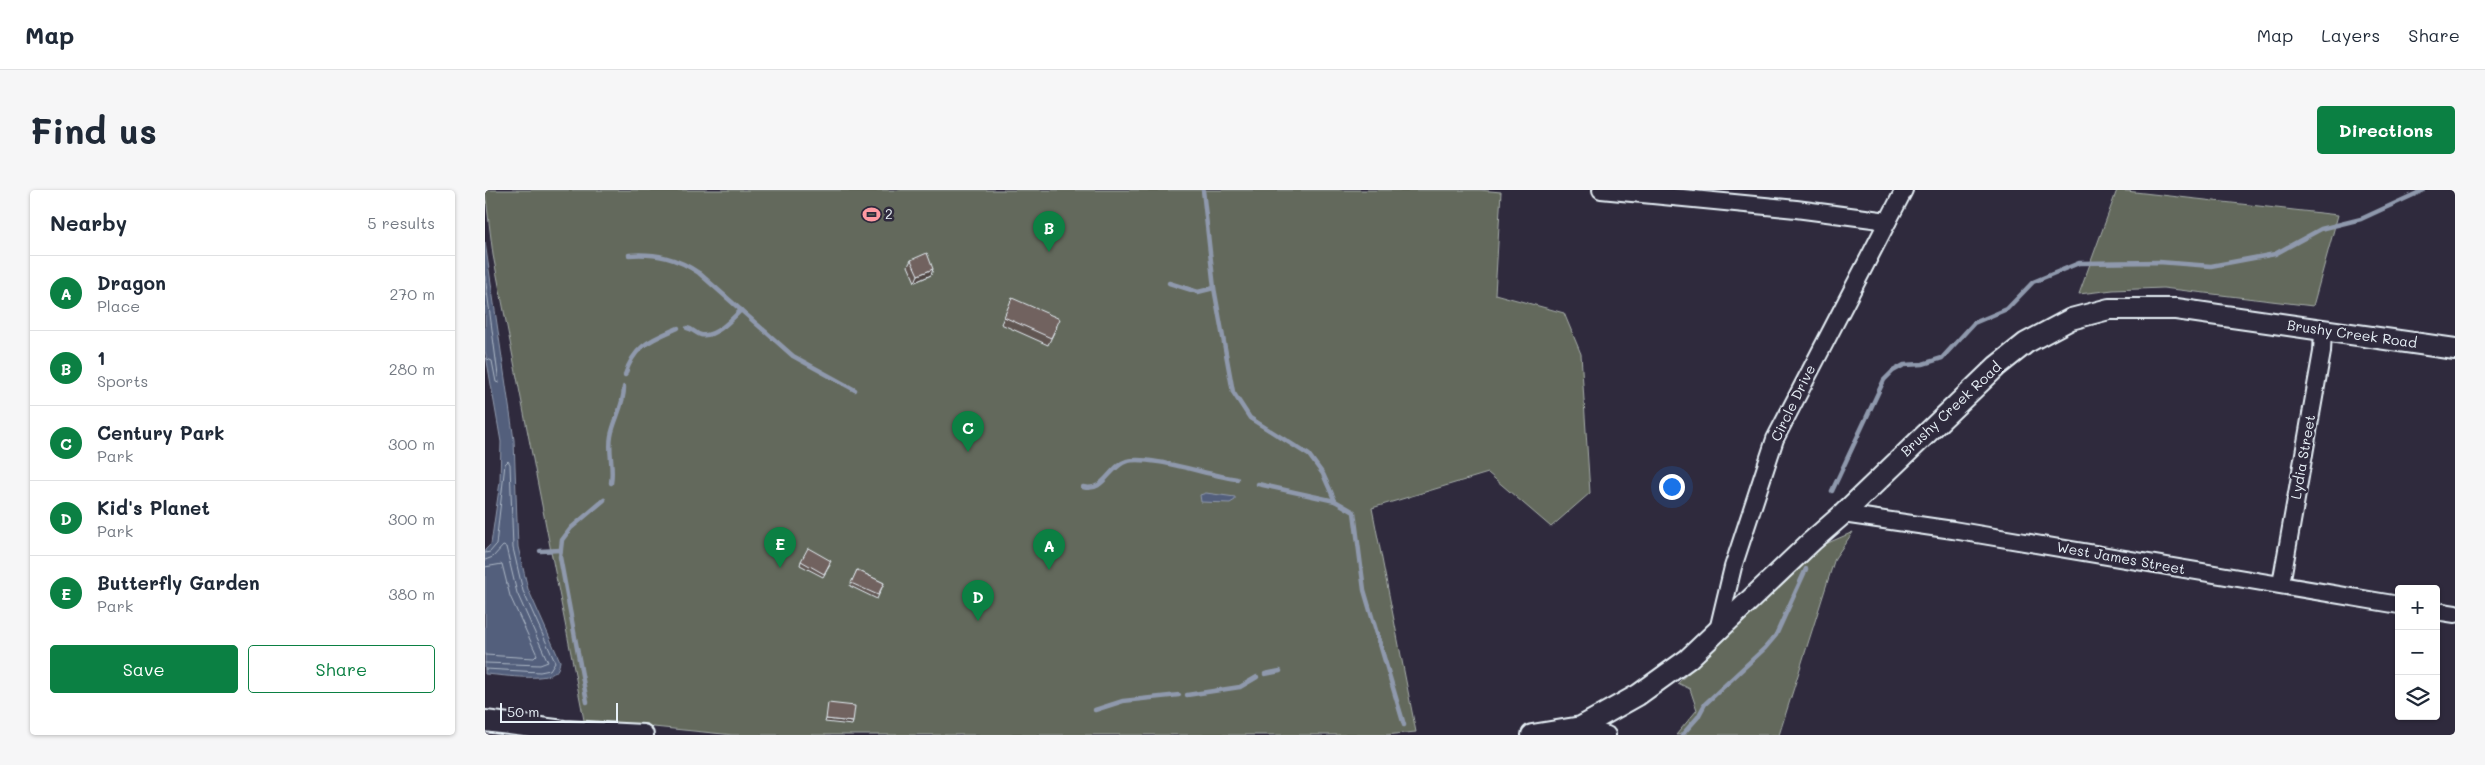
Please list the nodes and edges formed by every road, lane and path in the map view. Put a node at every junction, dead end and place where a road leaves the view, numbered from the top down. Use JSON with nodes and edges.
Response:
{"nodes":[{"id":1,"x":1601,"y":190,"type":"edge"},
{"id":2,"x":1904,"y":190,"type":"edge"},
{"id":3,"x":1888,"y":221,"type":"junction"},
{"id":4,"x":2323,"y":330,"type":"junction"},
{"id":5,"x":2455,"y":349,"type":"edge"},
{"id":6,"x":1843,"y":514,"type":"junction"},
{"id":7,"x":2281,"y":584,"type":"junction"},
{"id":8,"x":2395,"y":604,"type":"edge"},
{"id":9,"x":2440,"y":612,"type":"edge"},
{"id":10,"x":2455,"y":614,"type":"edge"},
{"id":11,"x":1719,"y":630,"type":"junction"},
{"id":12,"x":485,"y":721,"type":"edge"},
{"id":13,"x":1581,"y":727,"type":"junction"},
{"id":14,"x":563,"y":733,"type":"edge"},
{"id":15,"x":643,"y":735,"type":"edge"},
{"id":16,"x":1532,"y":735,"type":"edge"},
{"id":17,"x":1607,"y":735,"type":"edge"}],
"edges":[{"from":1,"to":3,"type":"street"},
{"from":2,"to":3,"type":"street","name":"Circle Drive"},
{"from":3,"to":11,"type":"street","name":"Circle Drive"},
{"from":4,"to":5,"type":"street","name":"Brushy Creek Road"},
{"from":4,"to":6,"type":"street","name":"Brushy Creek Road"},
{"from":4,"to":7,"type":"street","name":"Lydia Street"},
{"from":6,"to":7,"type":"street","name":"West James Street"},
{"from":6,"to":11,"type":"street","name":"Brushy Creek Road"},
{"from":7,"to":8,"type":"street","name":"West James Street"},
{"from":9,"to":10,"type":"street"},
{"from":11,"to":13,"type":"street","name":"Brushy Creek Road"},
{"from":12,"to":14,"type":"street"},
{"from":13,"to":16,"type":"street","name":"Brushy Creek Road"},
{"from":13,"to":17,"type":"street"},
{"from":14,"to":15,"type":"street"}]}
